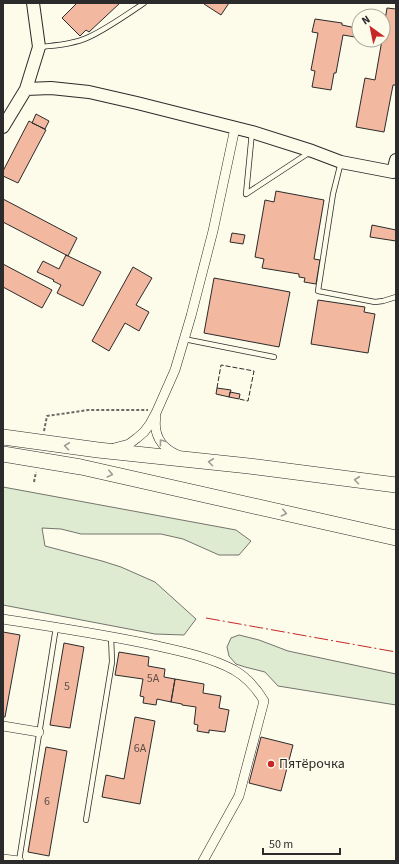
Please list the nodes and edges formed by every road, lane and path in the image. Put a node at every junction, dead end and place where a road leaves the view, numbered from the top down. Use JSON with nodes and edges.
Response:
{"nodes":[{"id":1,"x":33,"y":3,"type":"edge"},
{"id":2,"x":144,"y":3,"type":"edge"},
{"id":3,"x":39,"y":47,"type":"junction"},
{"id":4,"x":26,"y":89,"type":"junction"},
{"id":5,"x":3,"y":127,"type":"edge"},
{"id":6,"x":235,"y":128,"type":"junction"},
{"id":7,"x":252,"y":132,"type":"junction"},
{"id":8,"x":312,"y":151,"type":"junction"},
{"id":9,"x":396,"y":160,"type":"edge"},
{"id":10,"x":341,"y":162,"type":"junction"},
{"id":11,"x":394,"y":173,"type":"edge"},
{"id":12,"x":396,"y":297,"type":"edge"},
{"id":13,"x":184,"y":339,"type":"junction"},
{"id":14,"x":274,"y":358,"type":"dead end"},
{"id":15,"x":157,"y":411,"type":"junction"},
{"id":16,"x":44,"y":432,"type":"dead end"},
{"id":17,"x":3,"y":437,"type":"edge"},
{"id":18,"x":98,"y":450,"type":"junction"},
{"id":19,"x":3,"y":454,"type":"edge"},
{"id":20,"x":188,"y":459,"type":"junction"},
{"id":21,"x":36,"y":472,"type":"dead end"},
{"id":22,"x":34,"y":482,"type":"dead end"},
{"id":23,"x":396,"y":485,"type":"edge"},
{"id":24,"x":396,"y":538,"type":"edge"},
{"id":25,"x":3,"y":618,"type":"edge"},
{"id":26,"x":56,"y":627,"type":"junction"},
{"id":27,"x":111,"y":636,"type":"junction"},
{"id":28,"x":3,"y":726,"type":"edge"},
{"id":29,"x":39,"y":732,"type":"junction"},
{"id":30,"x":86,"y":820,"type":"dead end"},
{"id":31,"x":3,"y":858,"type":"edge"},
{"id":32,"x":19,"y":861,"type":"edge"},
{"id":33,"x":203,"y":861,"type":"edge"}],
"edges":[{"from":1,"to":3,"type":"street"},
{"from":2,"to":3,"type":"lane"},
{"from":3,"to":4,"type":"street"},
{"from":4,"to":5,"type":"street"},
{"from":4,"to":6,"type":"street"},
{"from":6,"to":7,"type":"street"},
{"from":6,"to":13,"type":"street"},
{"from":7,"to":8,"type":"street"},
{"from":7,"to":8,"type":"lane"},
{"from":8,"to":10,"type":"street"},
{"from":9,"to":11,"type":"street"},
{"from":10,"to":11,"type":"street"},
{"from":10,"to":12,"type":"lane"},
{"from":13,"to":14,"type":"lane"},
{"from":13,"to":15,"type":"street"},
{"from":15,"to":16,"type":"path"},
{"from":15,"to":18,"type":"street"},
{"from":20,"to":15,"type":"street","one_way":true},
{"from":18,"to":17,"type":"highway","one_way":true},
{"from":18,"to":20,"type":"highway"},
{"from":19,"to":24,"type":"highway","one_way":true},
{"from":23,"to":20,"type":"highway","one_way":true},
{"from":21,"to":22,"type":"path"},
{"from":25,"to":26,"type":"street"},
{"from":26,"to":27,"type":"street"},
{"from":26,"to":29,"type":"lane"},
{"from":27,"to":30,"type":"lane"},
{"from":27,"to":33,"type":"street"},
{"from":28,"to":29,"type":"street"},
{"from":29,"to":32,"type":"lane"},
{"from":31,"to":32,"type":"street"}]}
